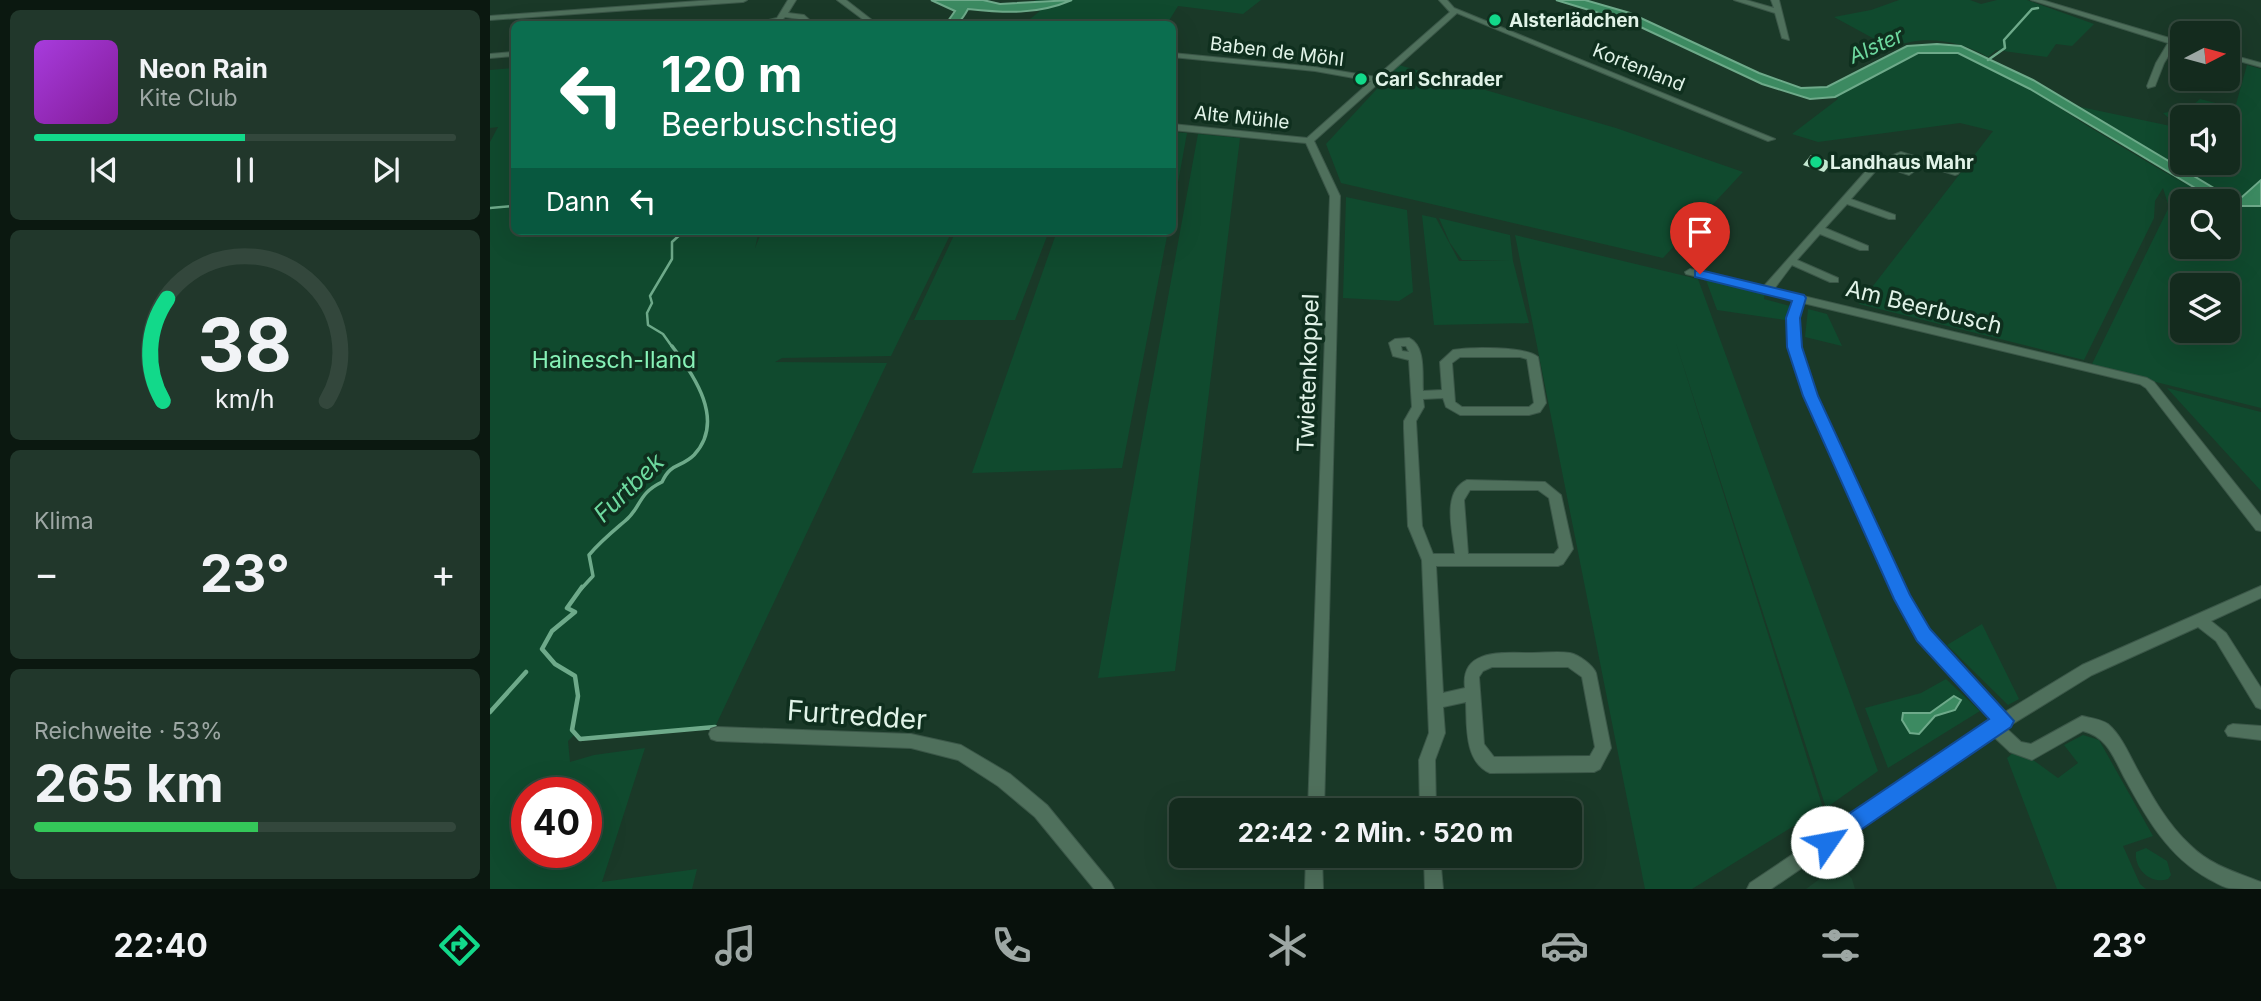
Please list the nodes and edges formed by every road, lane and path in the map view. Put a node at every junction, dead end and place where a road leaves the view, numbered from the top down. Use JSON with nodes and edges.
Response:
{"nodes":[{"id":1,"x":743,"y":0,"type":"edge"},
{"id":2,"x":792,"y":0,"type":"edge"},
{"id":3,"x":841,"y":0,"type":"edge"},
{"id":4,"x":1443,"y":0,"type":"edge"},
{"id":5,"x":1738,"y":0,"type":"edge"},
{"id":6,"x":1775,"y":0,"type":"edge"},
{"id":7,"x":2035,"y":0,"type":"edge"},
{"id":8,"x":1454,"y":11,"type":"junction"},
{"id":9,"x":1778,"y":12,"type":"junction"},
{"id":10,"x":784,"y":15,"type":"junction"},
{"id":11,"x":490,"y":18,"type":"edge"},
{"id":12,"x":775,"y":21,"type":"edge"},
{"id":13,"x":807,"y":21,"type":"edge"},
{"id":14,"x":869,"y":21,"type":"edge"},
{"id":15,"x":1786,"y":38,"type":"dead end"},
{"id":16,"x":2170,"y":41,"type":"edge"},
{"id":17,"x":2170,"y":52,"type":"edge"},
{"id":18,"x":511,"y":54,"type":"edge"},
{"id":19,"x":1176,"y":55,"type":"edge"},
{"id":20,"x":490,"y":56,"type":"edge"},
{"id":21,"x":2240,"y":59,"type":"edge"},
{"id":22,"x":2261,"y":65,"type":"edge"},
{"id":23,"x":1377,"y":80,"type":"junction"},
{"id":24,"x":2151,"y":86,"type":"dead end"},
{"id":25,"x":1176,"y":127,"type":"edge"},
{"id":26,"x":1771,"y":139,"type":"dead end"},
{"id":27,"x":1308,"y":141,"type":"junction"},
{"id":28,"x":1965,"y":159,"type":"dead end"},
{"id":29,"x":1845,"y":200,"type":"junction"},
{"id":30,"x":1892,"y":218,"type":"dead end"},
{"id":31,"x":1820,"y":230,"type":"junction"},
{"id":32,"x":1864,"y":248,"type":"dead end"},
{"id":33,"x":1791,"y":261,"type":"junction"},
{"id":34,"x":1690,"y":272,"type":"dead end"},
{"id":35,"x":1834,"y":279,"type":"dead end"},
{"id":36,"x":1768,"y":290,"type":"junction"},
{"id":37,"x":1799,"y":298,"type":"junction"},
{"id":38,"x":1415,"y":358,"type":"dead end"},
{"id":39,"x":1448,"y":394,"type":"junction"},
{"id":40,"x":1417,"y":395,"type":"junction"},
{"id":41,"x":2261,"y":526,"type":"edge"},
{"id":42,"x":1462,"y":559,"type":"junction"},
{"id":43,"x":1429,"y":560,"type":"junction"},
{"id":44,"x":2261,"y":592,"type":"edge"},
{"id":45,"x":2198,"y":619,"type":"junction"},
{"id":46,"x":1472,"y":693,"type":"junction"},
{"id":47,"x":1436,"y":702,"type":"junction"},
{"id":48,"x":2261,"y":702,"type":"edge"},
{"id":49,"x":2000,"y":724,"type":"junction"},
{"id":50,"x":2233,"y":731,"type":"dead end"},
{"id":51,"x":2261,"y":733,"type":"edge"},
{"id":52,"x":717,"y":734,"type":"dead end"},
{"id":53,"x":1316,"y":798,"type":"edge"},
{"id":54,"x":1428,"y":798,"type":"edge"},
{"id":55,"x":1314,"y":868,"type":"edge"},
{"id":56,"x":1433,"y":868,"type":"edge"},
{"id":57,"x":1105,"y":889,"type":"edge"},
{"id":58,"x":1314,"y":889,"type":"edge"},
{"id":59,"x":1434,"y":889,"type":"edge"},
{"id":60,"x":1756,"y":889,"type":"edge"},
{"id":61,"x":2257,"y":889,"type":"edge"}],
"edges":[{"from":1,"to":11,"type":"street"},
{"from":2,"to":10,"type":"street"},
{"from":3,"to":14,"type":"street"},
{"from":4,"to":8,"type":"street","name":"Kortenland"},
{"from":5,"to":9,"type":"street"},
{"from":6,"to":9,"type":"street"},
{"from":7,"to":16,"type":"street"},
{"from":8,"to":23,"type":"street"},
{"from":8,"to":26,"type":"street","name":"Kortenland"},
{"from":9,"to":15,"type":"street"},
{"from":10,"to":12,"type":"street"},
{"from":10,"to":13,"type":"street"},
{"from":17,"to":24,"type":"street"},
{"from":18,"to":20,"type":"street"},
{"from":19,"to":23,"type":"street","name":"Baben de Möhl"},
{"from":21,"to":22,"type":"street"},
{"from":23,"to":27,"type":"street"},
{"from":25,"to":27,"type":"street","name":"Alte Mühle"},
{"from":27,"to":53,"type":"street","name":"Twietenkoppel"},
{"from":28,"to":29,"type":"street"},
{"from":29,"to":30,"type":"street"},
{"from":29,"to":31,"type":"street"},
{"from":31,"to":32,"type":"street"},
{"from":31,"to":33,"type":"street"},
{"from":33,"to":35,"type":"street"},
{"from":33,"to":36,"type":"street"},
{"from":34,"to":36,"type":"street","name":"Am Beerbusch"},
{"from":36,"to":37,"type":"street","name":"Am Beerbusch"},
{"from":37,"to":41,"type":"street","name":"Am Beerbusch"},
{"from":37,"to":49,"type":"street"},
{"from":38,"to":40,"type":"street"},
{"from":39,"to":39,"type":"street"},
{"from":39,"to":40,"type":"street"},
{"from":40,"to":43,"type":"street"},
{"from":42,"to":42,"type":"street"},
{"from":42,"to":43,"type":"street"},
{"from":43,"to":47,"type":"street"},
{"from":44,"to":45,"type":"street"},
{"from":45,"to":48,"type":"street"},
{"from":45,"to":49,"type":"street"},
{"from":46,"to":46,"type":"street"},
{"from":46,"to":47,"type":"street"},
{"from":47,"to":54,"type":"street"},
{"from":49,"to":60,"type":"street"},
{"from":49,"to":61,"type":"street"},
{"from":50,"to":51,"type":"street"},
{"from":52,"to":57,"type":"street","name":"Furtredder"},
{"from":55,"to":58,"type":"street"},
{"from":56,"to":59,"type":"street"}]}
